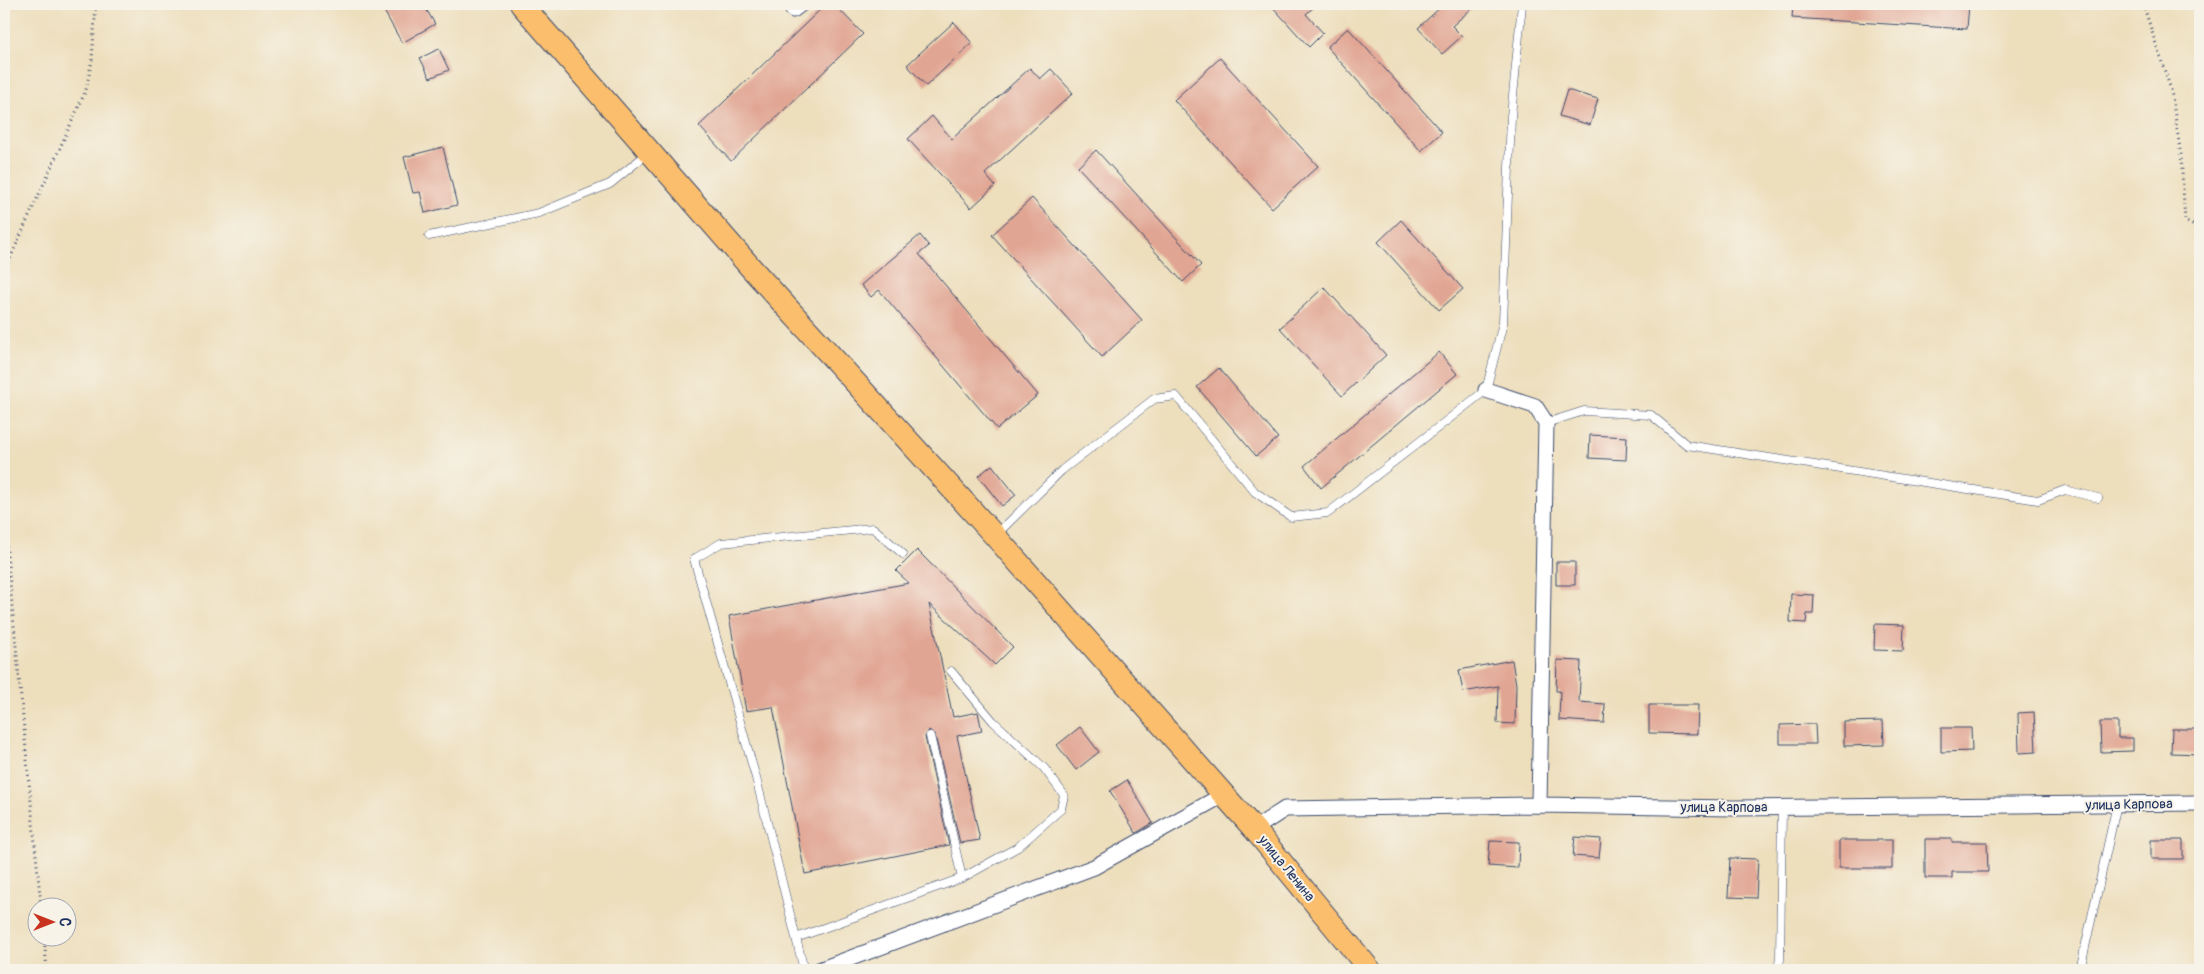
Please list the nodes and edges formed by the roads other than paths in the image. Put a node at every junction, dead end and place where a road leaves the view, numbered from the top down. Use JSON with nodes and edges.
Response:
{"nodes":[{"id":1,"x":520,"y":4,"type":"edge"},
{"id":2,"x":1522,"y":4,"type":"edge"},
{"id":3,"x":650,"y":152,"type":"junction"},
{"id":4,"x":429,"y":236,"type":"dead end"},
{"id":5,"x":1486,"y":390,"type":"junction"},
{"id":6,"x":1546,"y":423,"type":"junction"},
{"id":7,"x":2098,"y":498,"type":"dead end"},
{"id":8,"x":995,"y":536,"type":"junction"},
{"id":9,"x":903,"y":554,"type":"dead end"},
{"id":10,"x":951,"y":671,"type":"dead end"},
{"id":11,"x":930,"y":736,"type":"dead end"},
{"id":12,"x":1223,"y":795,"type":"junction"},
{"id":13,"x":2200,"y":803,"type":"edge"},
{"id":14,"x":2117,"y":804,"type":"junction"},
{"id":15,"x":1539,"y":805,"type":"junction"},
{"id":16,"x":1782,"y":807,"type":"junction"},
{"id":17,"x":1254,"y":829,"type":"junction"},
{"id":18,"x":962,"y":878,"type":"junction"},
{"id":19,"x":796,"y":938,"type":"junction"},
{"id":20,"x":804,"y":970,"type":"edge"},
{"id":21,"x":819,"y":970,"type":"edge"},
{"id":22,"x":1370,"y":970,"type":"edge"},
{"id":23,"x":1777,"y":970,"type":"edge"},
{"id":24,"x":2080,"y":970,"type":"edge"}],
"edges":[{"from":1,"to":3,"type":"main road","name":"улица Ленина"},
{"from":2,"to":5,"type":"lane"},
{"from":3,"to":4,"type":"lane"},
{"from":3,"to":8,"type":"main road","name":"улица Ленина"},
{"from":5,"to":6,"type":"street"},
{"from":5,"to":8,"type":"lane"},
{"from":6,"to":7,"type":"lane"},
{"from":6,"to":15,"type":"street"},
{"from":8,"to":12,"type":"main road","name":"улица Ленина"},
{"from":9,"to":19,"type":"lane"},
{"from":10,"to":18,"type":"lane"},
{"from":11,"to":18,"type":"lane"},
{"from":12,"to":17,"type":"main road","name":"улица Ленина"},
{"from":12,"to":21,"type":"street"},
{"from":13,"to":14,"type":"street","name":"улица Карпова"},
{"from":14,"to":16,"type":"street","name":"улица Карпова"},
{"from":14,"to":24,"type":"lane"},
{"from":15,"to":16,"type":"street","name":"улица Карпова"},
{"from":15,"to":17,"type":"street","name":"улица Карпова"},
{"from":16,"to":23,"type":"lane"},
{"from":17,"to":22,"type":"main road","name":"улица Ленина"},
{"from":18,"to":19,"type":"lane"},
{"from":19,"to":20,"type":"lane"}]}
